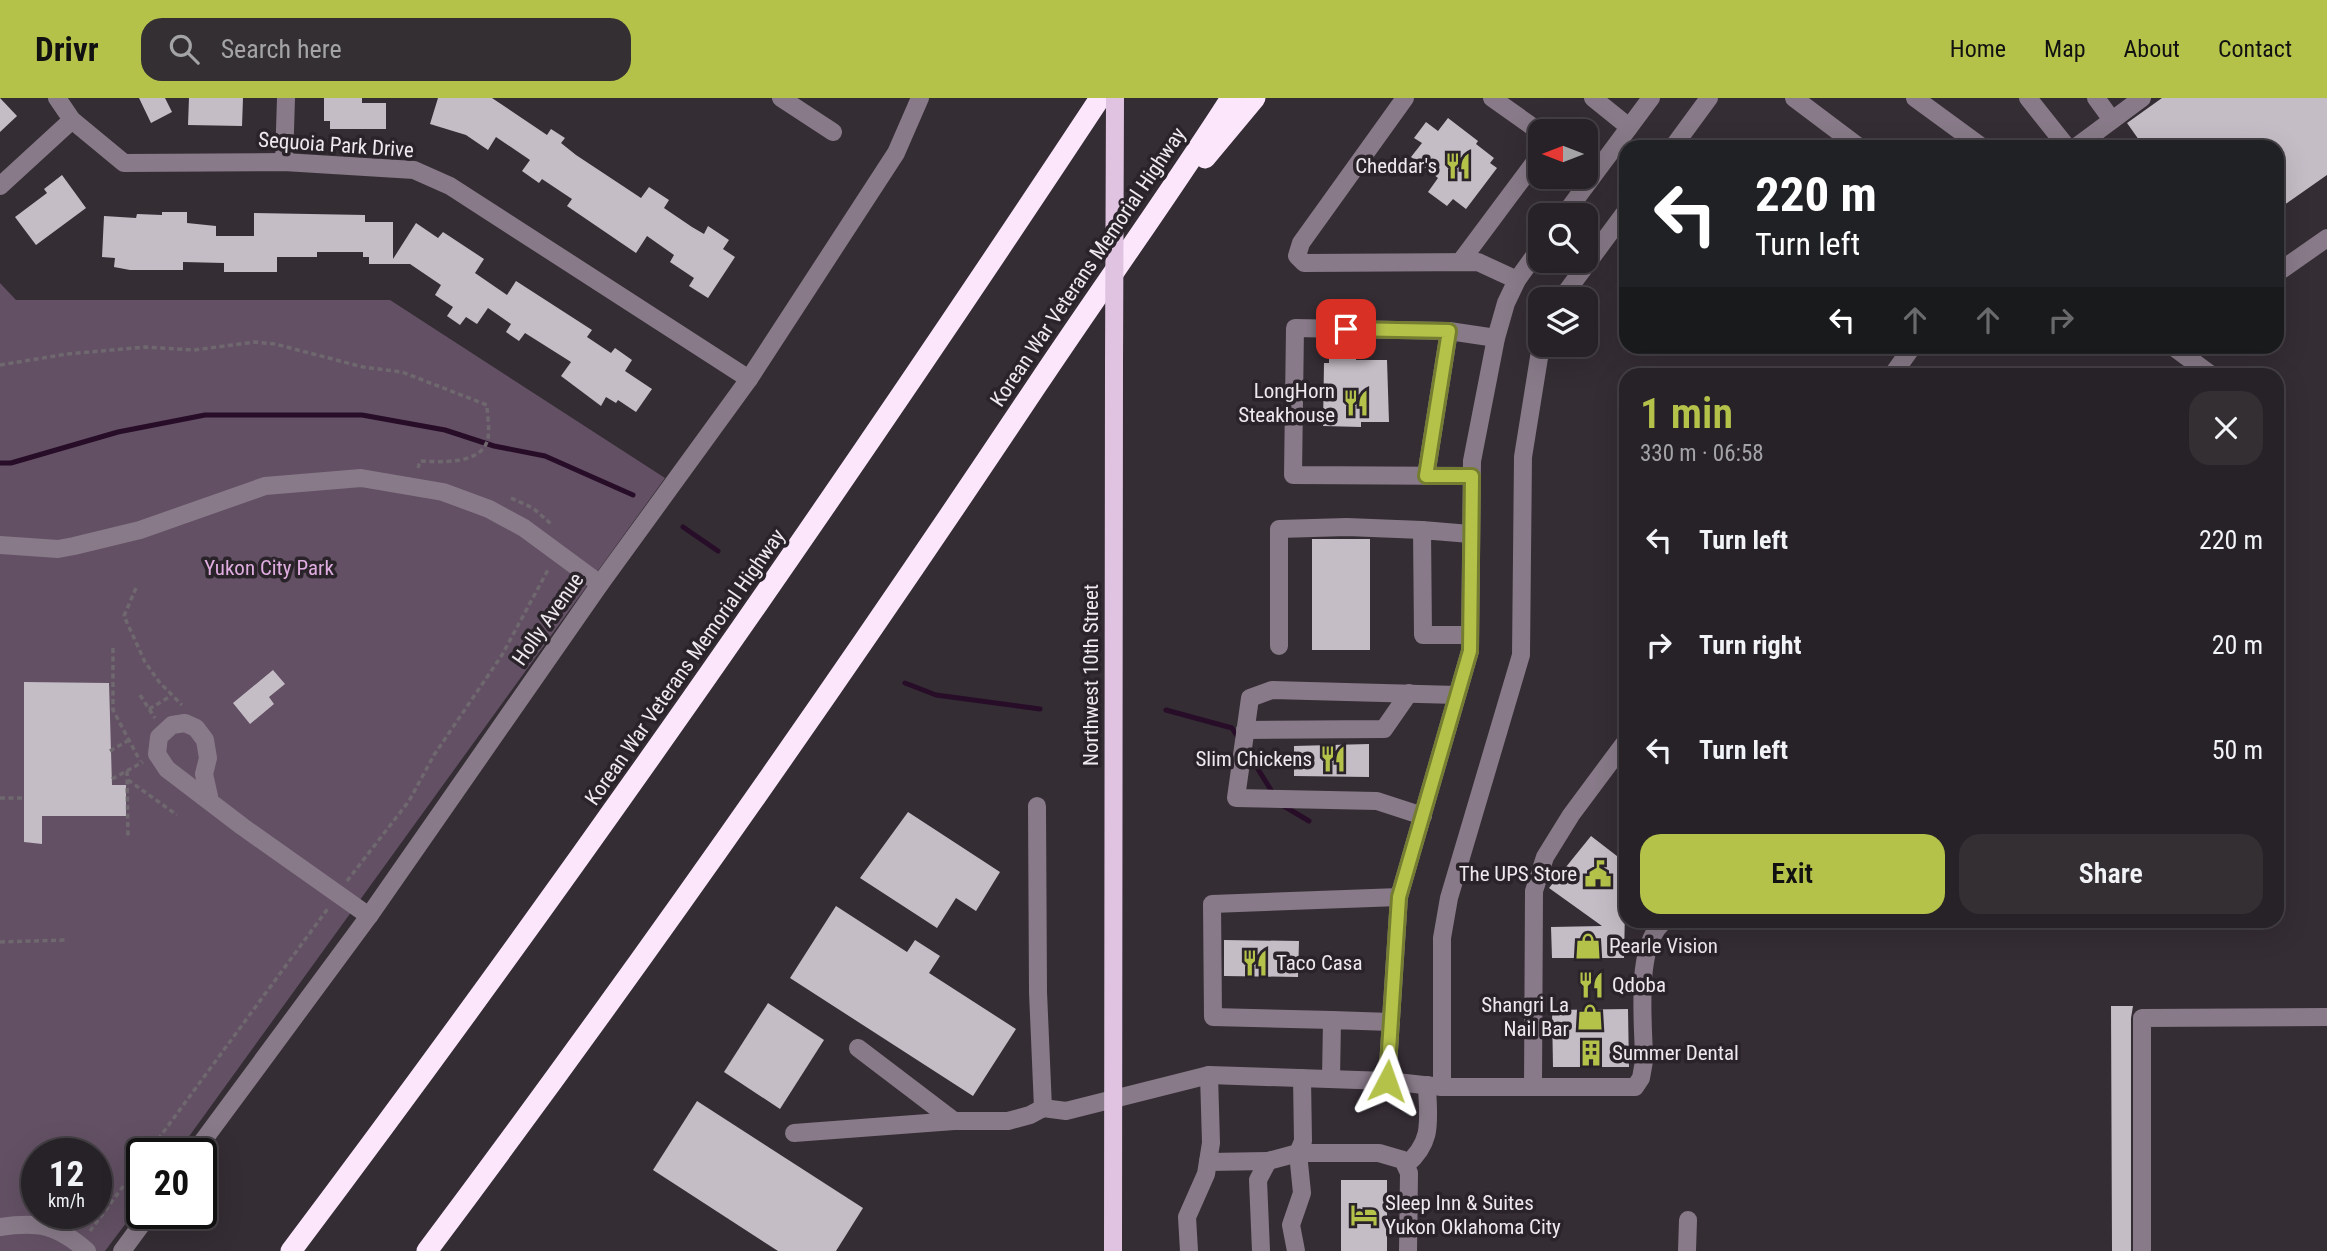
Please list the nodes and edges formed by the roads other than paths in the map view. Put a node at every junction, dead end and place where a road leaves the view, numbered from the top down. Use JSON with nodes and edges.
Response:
{"nodes":[{"id":1,"x":57,"y":98,"type":"edge"},
{"id":2,"x":286,"y":98,"type":"edge"},
{"id":3,"x":781,"y":98,"type":"edge"},
{"id":4,"x":920,"y":98,"type":"edge"},
{"id":5,"x":1100,"y":98,"type":"edge"},
{"id":6,"x":1115,"y":98,"type":"edge"},
{"id":7,"x":1231,"y":98,"type":"edge"},
{"id":8,"x":1255,"y":98,"type":"edge"},
{"id":9,"x":1405,"y":98,"type":"edge"},
{"id":10,"x":1492,"y":98,"type":"edge"},
{"id":11,"x":1593,"y":98,"type":"edge"},
{"id":12,"x":1651,"y":98,"type":"edge"},
{"id":13,"x":1709,"y":98,"type":"edge"},
{"id":14,"x":1794,"y":98,"type":"edge"},
{"id":15,"x":1915,"y":98,"type":"edge"},
{"id":16,"x":2028,"y":98,"type":"edge"},
{"id":17,"x":2096,"y":98,"type":"edge"},
{"id":18,"x":2142,"y":98,"type":"edge"},
{"id":19,"x":72,"y":120,"type":"junction"},
{"id":20,"x":2112,"y":120,"type":"junction"},
{"id":21,"x":1528,"y":124,"type":"edge"},
{"id":22,"x":1629,"y":127,"type":"junction"},
{"id":23,"x":833,"y":132,"type":"dead end"},
{"id":24,"x":1678,"y":140,"type":"edge"},
{"id":25,"x":1850,"y":140,"type":"edge"},
{"id":26,"x":1972,"y":140,"type":"edge"},
{"id":27,"x":2061,"y":140,"type":"edge"},
{"id":28,"x":2085,"y":140,"type":"edge"},
{"id":29,"x":1598,"y":159,"type":"edge"},
{"id":30,"x":284,"y":162,"type":"junction"},
{"id":31,"x":1528,"y":171,"type":"edge"},
{"id":32,"x":0,"y":186,"type":"edge"},
{"id":33,"x":1163,"y":204,"type":"junction"},
{"id":34,"x":1619,"y":220,"type":"edge"},
{"id":35,"x":2327,"y":238,"type":"edge"},
{"id":36,"x":1461,"y":261,"type":"junction"},
{"id":37,"x":1528,"y":265,"type":"edge"},
{"id":38,"x":2284,"y":268,"type":"edge"},
{"id":39,"x":1517,"y":280,"type":"junction"},
{"id":40,"x":1570,"y":287,"type":"edge"},
{"id":41,"x":1449,"y":331,"type":"junction"},
{"id":42,"x":1496,"y":338,"type":"junction"},
{"id":43,"x":2183,"y":354,"type":"edge"},
{"id":44,"x":1539,"y":357,"type":"edge"},
{"id":45,"x":2202,"y":368,"type":"edge"},
{"id":46,"x":748,"y":379,"type":"junction"},
{"id":47,"x":1426,"y":476,"type":"junction"},
{"id":48,"x":1472,"y":476,"type":"junction"},
{"id":49,"x":1422,"y":530,"type":"junction"},
{"id":50,"x":1470,"y":534,"type":"junction"},
{"id":51,"x":0,"y":545,"type":"edge"},
{"id":52,"x":600,"y":584,"type":"junction"},
{"id":53,"x":1470,"y":635,"type":"junction"},
{"id":54,"x":1279,"y":646,"type":"dead end"},
{"id":55,"x":1409,"y":693,"type":"junction"},
{"id":56,"x":1457,"y":695,"type":"junction"},
{"id":57,"x":1245,"y":730,"type":"junction"},
{"id":58,"x":1619,"y":751,"type":"edge"},
{"id":59,"x":210,"y":801,"type":"junction"},
{"id":60,"x":1037,"y":806,"type":"dead end"},
{"id":61,"x":1423,"y":816,"type":"junction"},
{"id":62,"x":1399,"y":897,"type":"junction"},
{"id":63,"x":369,"y":916,"type":"junction"},
{"id":64,"x":1659,"y":928,"type":"edge"},
{"id":65,"x":2327,"y":1017,"type":"edge"},
{"id":66,"x":1332,"y":1020,"type":"junction"},
{"id":67,"x":1391,"y":1021,"type":"junction"},
{"id":68,"x":858,"y":1048,"type":"dead end"},
{"id":69,"x":1209,"y":1075,"type":"junction"},
{"id":70,"x":1302,"y":1078,"type":"junction"},
{"id":71,"x":1331,"y":1079,"type":"junction"},
{"id":72,"x":1387,"y":1081,"type":"junction"},
{"id":73,"x":1434,"y":1086,"type":"junction"},
{"id":74,"x":1533,"y":1087,"type":"junction"},
{"id":75,"x":1112,"y":1098,"type":"junction"},
{"id":76,"x":1043,"y":1108,"type":"junction"},
{"id":77,"x":954,"y":1121,"type":"junction"},
{"id":78,"x":794,"y":1133,"type":"dead end"},
{"id":79,"x":205,"y":1138,"type":"edge"},
{"id":80,"x":1298,"y":1153,"type":"junction"},
{"id":81,"x":1268,"y":1161,"type":"junction"},
{"id":82,"x":1208,"y":1162,"type":"junction"},
{"id":83,"x":1406,"y":1165,"type":"junction"},
{"id":84,"x":1688,"y":1220,"type":"dead end"},
{"id":85,"x":0,"y":1227,"type":"edge"},
{"id":86,"x":138,"y":1229,"type":"edge"},
{"id":87,"x":87,"y":1243,"type":"edge"},
{"id":88,"x":122,"y":1251,"type":"edge"},
{"id":89,"x":291,"y":1251,"type":"edge"},
{"id":90,"x":427,"y":1251,"type":"edge"},
{"id":91,"x":1113,"y":1251,"type":"edge"},
{"id":92,"x":1189,"y":1251,"type":"edge"},
{"id":93,"x":1261,"y":1251,"type":"edge"},
{"id":94,"x":1296,"y":1251,"type":"edge"},
{"id":95,"x":1408,"y":1251,"type":"edge"},
{"id":96,"x":1687,"y":1251,"type":"edge"},
{"id":97,"x":2142,"y":1251,"type":"edge"}],
"edges":[{"from":1,"to":19,"type":"street","name":"Sequoia Park Drive"},
{"from":2,"to":30,"type":"street"},
{"from":3,"to":23,"type":"street"},
{"from":4,"to":46,"type":"street","name":"Holly Avenue"},
{"from":5,"to":89,"type":"highway","name":"Korean War Veterans Memorial Highway"},
{"from":6,"to":75,"type":"main road","name":"Northwest 10th Street","bridge":true},
{"from":7,"to":33,"type":"highway","name":"Korean War Veterans Memorial Highway"},
{"from":8,"to":33,"type":"highway"},
{"from":9,"to":36,"type":"street"},
{"from":10,"to":21,"type":"street"},
{"from":11,"to":22,"type":"street"},
{"from":12,"to":22,"type":"street"},
{"from":13,"to":24,"type":"street"},
{"from":14,"to":25,"type":"street"},
{"from":15,"to":26,"type":"street"},
{"from":16,"to":27,"type":"street"},
{"from":17,"to":20,"type":"street"},
{"from":18,"to":20,"type":"street"},
{"from":19,"to":30,"type":"street","name":"Sequoia Park Drive"},
{"from":19,"to":32,"type":"street"},
{"from":20,"to":28,"type":"street"},
{"from":22,"to":29,"type":"street"},
{"from":30,"to":46,"type":"street","name":"Sequoia Park Drive"},
{"from":31,"to":36,"type":"street"},
{"from":33,"to":90,"type":"highway","name":"Korean War Veterans Memorial Highway"},
{"from":34,"to":40,"type":"street"},
{"from":35,"to":38,"type":"street"},
{"from":36,"to":39,"type":"street"},
{"from":37,"to":39,"type":"street"},
{"from":39,"to":42,"type":"street"},
{"from":41,"to":42,"type":"street"},
{"from":41,"to":47,"type":"street"},
{"from":41,"to":47,"type":"street"},
{"from":42,"to":48,"type":"street"},
{"from":43,"to":45,"type":"street"},
{"from":44,"to":73,"type":"street"},
{"from":46,"to":52,"type":"street","name":"Holly Avenue"},
{"from":47,"to":48,"type":"street"},
{"from":48,"to":50,"type":"street"},
{"from":49,"to":50,"type":"street"},
{"from":49,"to":53,"type":"street"},
{"from":49,"to":54,"type":"street"},
{"from":50,"to":53,"type":"street"},
{"from":51,"to":52,"type":"street"},
{"from":52,"to":63,"type":"street","name":"Holly Avenue"},
{"from":53,"to":56,"type":"street"},
{"from":55,"to":56,"type":"street"},
{"from":55,"to":57,"type":"street"},
{"from":55,"to":57,"type":"street"},
{"from":56,"to":61,"type":"street"},
{"from":57,"to":61,"type":"street"},
{"from":58,"to":74,"type":"street"},
{"from":59,"to":59,"type":"street"},
{"from":59,"to":63,"type":"street"},
{"from":60,"to":76,"type":"street"},
{"from":61,"to":62,"type":"street"},
{"from":62,"to":66,"type":"street"},
{"from":62,"to":67,"type":"street"},
{"from":63,"to":79,"type":"street","name":"Holly Avenue"},
{"from":64,"to":74,"type":"street"},
{"from":65,"to":97,"type":"street"},
{"from":66,"to":67,"type":"street"},
{"from":66,"to":71,"type":"street"},
{"from":67,"to":72,"type":"street"},
{"from":68,"to":77,"type":"street"},
{"from":69,"to":70,"type":"street"},
{"from":69,"to":75,"type":"street"},
{"from":69,"to":82,"type":"street"},
{"from":70,"to":71,"type":"street"},
{"from":70,"to":80,"type":"street"},
{"from":71,"to":72,"type":"street"},
{"from":72,"to":73,"type":"street"},
{"from":73,"to":74,"type":"street"},
{"from":73,"to":83,"type":"street"},
{"from":75,"to":76,"type":"street"},
{"from":75,"to":91,"type":"main road","name":"Northwest 10th Street"},
{"from":76,"to":77,"type":"street"},
{"from":77,"to":78,"type":"street"},
{"from":80,"to":81,"type":"street"},
{"from":80,"to":83,"type":"street"},
{"from":80,"to":94,"type":"street"},
{"from":81,"to":82,"type":"street"},
{"from":81,"to":93,"type":"street"},
{"from":82,"to":92,"type":"street"},
{"from":83,"to":95,"type":"street"},
{"from":84,"to":96,"type":"street"},
{"from":85,"to":87,"type":"street"},
{"from":86,"to":88,"type":"street"}]}
